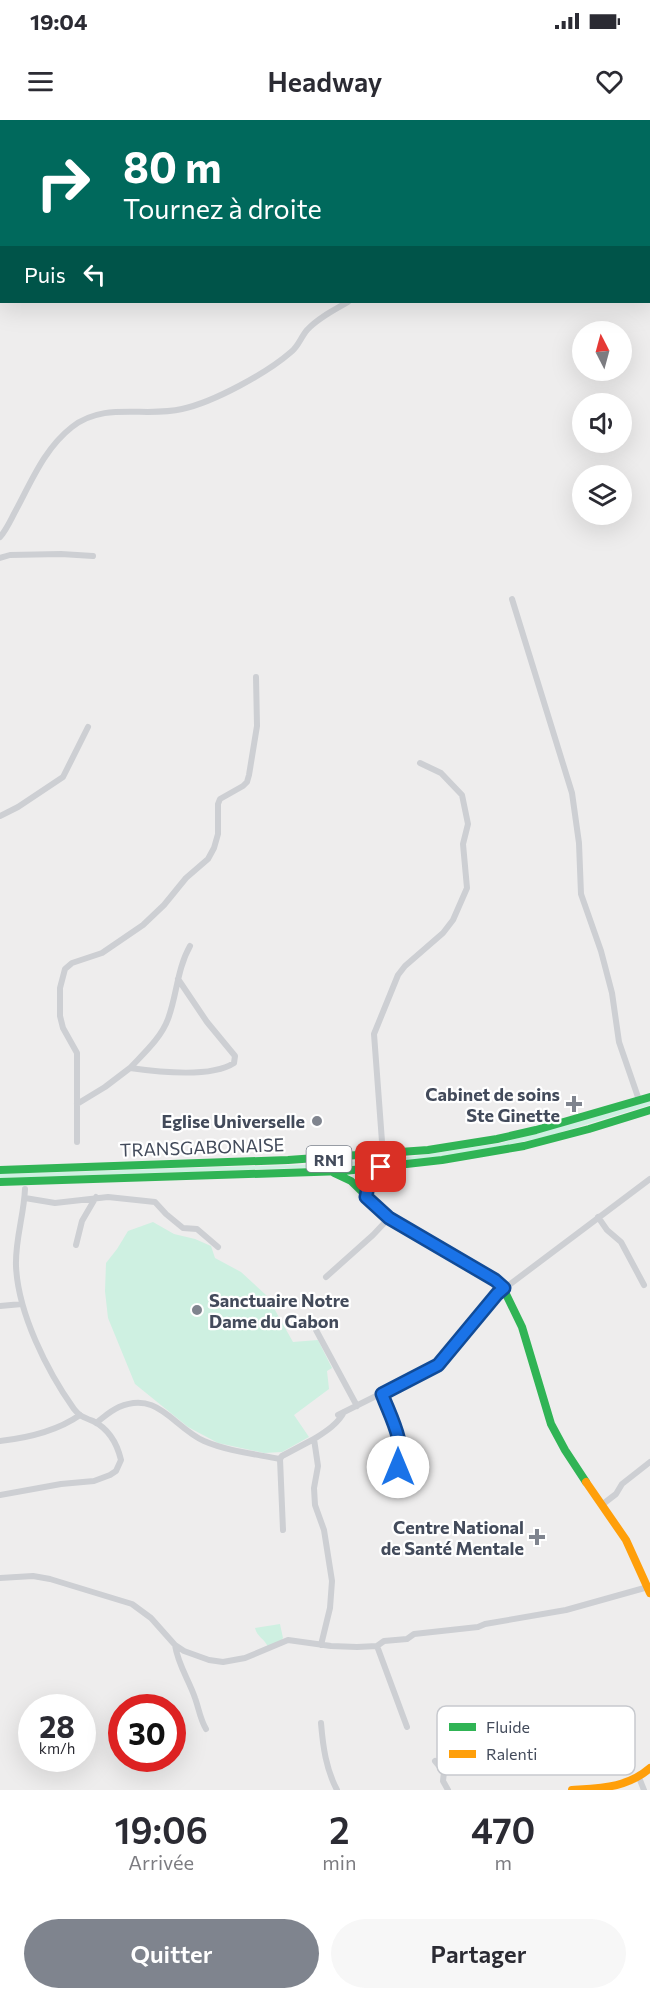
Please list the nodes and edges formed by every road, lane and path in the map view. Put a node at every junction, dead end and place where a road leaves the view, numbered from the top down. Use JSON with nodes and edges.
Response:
{"nodes":[{"id":1,"x":346,"y":303,"type":"edge"},
{"id":2,"x":0,"y":537,"type":"edge"},
{"id":3,"x":93,"y":556,"type":"dead end"},
{"id":4,"x":0,"y":558,"type":"edge"},
{"id":5,"x":512,"y":599,"type":"dead end"},
{"id":6,"x":256,"y":677,"type":"dead end"},
{"id":7,"x":88,"y":727,"type":"dead end"},
{"id":8,"x":420,"y":763,"type":"dead end"},
{"id":9,"x":0,"y":816,"type":"edge"},
{"id":10,"x":190,"y":946,"type":"dead end"},
{"id":11,"x":178,"y":979,"type":"junction"},
{"id":12,"x":130,"y":1068,"type":"junction"},
{"id":13,"x":650,"y":1097,"type":"edge"},
{"id":14,"x":639,"y":1100,"type":"junction"},
{"id":15,"x":77,"y":1104,"type":"junction"},
{"id":16,"x":650,"y":1110,"type":"edge"},
{"id":17,"x":77,"y":1142,"type":"dead end"},
{"id":18,"x":383,"y":1155,"type":"junction"},
{"id":19,"x":381,"y":1167,"type":"junction"},
{"id":20,"x":0,"y":1170,"type":"edge"},
{"id":21,"x":325,"y":1171,"type":"junction"},
{"id":22,"x":650,"y":1179,"type":"edge"},
{"id":23,"x":0,"y":1182,"type":"edge"},
{"id":24,"x":25,"y":1189,"type":"dead end"},
{"id":25,"x":96,"y":1197,"type":"junction"},
{"id":26,"x":366,"y":1197,"type":"junction"},
{"id":27,"x":25,"y":1198,"type":"junction"},
{"id":28,"x":598,"y":1216,"type":"junction"},
{"id":29,"x":389,"y":1218,"type":"junction"},
{"id":30,"x":76,"y":1245,"type":"dead end"},
{"id":31,"x":218,"y":1247,"type":"dead end"},
{"id":32,"x":326,"y":1277,"type":"dead end"},
{"id":33,"x":644,"y":1285,"type":"dead end"},
{"id":34,"x":504,"y":1288,"type":"junction"},
{"id":35,"x":22,"y":1304,"type":"junction"},
{"id":36,"x":0,"y":1306,"type":"edge"},
{"id":37,"x":316,"y":1330,"type":"dead end"},
{"id":38,"x":382,"y":1394,"type":"junction"},
{"id":39,"x":357,"y":1406,"type":"junction"},
{"id":40,"x":80,"y":1415,"type":"junction"},
{"id":41,"x":96,"y":1423,"type":"junction"},
{"id":42,"x":314,"y":1439,"type":"junction"},
{"id":43,"x":0,"y":1441,"type":"edge"},
{"id":44,"x":280,"y":1460,"type":"junction"},
{"id":45,"x":650,"y":1462,"type":"edge"},
{"id":46,"x":398,"y":1467,"type":"dead end"},
{"id":47,"x":0,"y":1495,"type":"edge"},
{"id":48,"x":603,"y":1504,"type":"junction"},
{"id":49,"x":283,"y":1530,"type":"dead end"},
{"id":50,"x":0,"y":1578,"type":"edge"},
{"id":51,"x":649,"y":1590,"type":"edge"},
{"id":52,"x":175,"y":1645,"type":"junction"},
{"id":53,"x":321,"y":1645,"type":"junction"},
{"id":54,"x":377,"y":1646,"type":"junction"},
{"id":55,"x":321,"y":1723,"type":"dead end"},
{"id":56,"x":407,"y":1727,"type":"dead end"},
{"id":57,"x":207,"y":1729,"type":"dead end"},
{"id":58,"x":435,"y":1761,"type":"dead end"},
{"id":59,"x":437,"y":1763,"type":"edge"},
{"id":60,"x":650,"y":1768,"type":"edge"},
{"id":61,"x":444,"y":1775,"type":"edge"},
{"id":62,"x":640,"y":1780,"type":"junction"},
{"id":63,"x":338,"y":1790,"type":"edge"},
{"id":64,"x":448,"y":1790,"type":"edge"},
{"id":65,"x":573,"y":1790,"type":"edge"},
{"id":66,"x":644,"y":1790,"type":"edge"}],
"edges":[{"from":1,"to":2,"type":"street"},
{"from":3,"to":4,"type":"street"},
{"from":5,"to":14,"type":"street"},
{"from":6,"to":15,"type":"street"},
{"from":7,"to":9,"type":"street"},
{"from":8,"to":18,"type":"street"},
{"from":10,"to":11,"type":"street"},
{"from":11,"to":12,"type":"street"},
{"from":11,"to":12,"type":"street"},
{"from":12,"to":15,"type":"street"},
{"from":13,"to":14,"type":"main road","name":"TRANSGABONAISE","number":"RN1"},
{"from":14,"to":18,"type":"main road","name":"TRANSGABONAISE","number":"RN1"},
{"from":15,"to":17,"type":"street"},
{"from":16,"to":19,"type":"main road","name":"TRANSGABONAISE","number":"RN1"},
{"from":18,"to":20,"type":"main road","name":"TRANSGABONAISE","number":"RN1"},
{"from":19,"to":21,"type":"main road","name":"TRANSGABONAISE","number":"RN1"},
{"from":19,"to":26,"type":"main road"},
{"from":21,"to":23,"type":"main road","name":"TRANSGABONAISE","number":"RN1"},
{"from":21,"to":26,"type":"main road"},
{"from":22,"to":28,"type":"street"},
{"from":24,"to":27,"type":"street"},
{"from":25,"to":27,"type":"street"},
{"from":25,"to":30,"type":"street"},
{"from":25,"to":31,"type":"street"},
{"from":26,"to":29,"type":"main road"},
{"from":27,"to":35,"type":"street"},
{"from":28,"to":33,"type":"street"},
{"from":28,"to":34,"type":"street"},
{"from":29,"to":32,"type":"street"},
{"from":29,"to":34,"type":"main road"},
{"from":34,"to":38,"type":"street"},
{"from":34,"to":48,"type":"main road"},
{"from":35,"to":36,"type":"street"},
{"from":35,"to":40,"type":"street"},
{"from":37,"to":39,"type":"street"},
{"from":38,"to":39,"type":"street"},
{"from":38,"to":46,"type":"street"},
{"from":39,"to":42,"type":"street"},
{"from":40,"to":41,"type":"street"},
{"from":40,"to":43,"type":"street"},
{"from":41,"to":44,"type":"street"},
{"from":41,"to":47,"type":"street"},
{"from":42,"to":44,"type":"street"},
{"from":42,"to":53,"type":"street"},
{"from":44,"to":49,"type":"street"},
{"from":45,"to":48,"type":"street"},
{"from":48,"to":51,"type":"main road"},
{"from":50,"to":52,"type":"street"},
{"from":51,"to":54,"type":"street"},
{"from":52,"to":53,"type":"street"},
{"from":52,"to":57,"type":"street"},
{"from":53,"to":54,"type":"street"},
{"from":54,"to":56,"type":"street"},
{"from":55,"to":63,"type":"street"},
{"from":58,"to":59,"type":"street"},
{"from":60,"to":62,"type":"main road"},
{"from":61,"to":64,"type":"street"},
{"from":62,"to":65,"type":"main road"},
{"from":62,"to":66,"type":"street"}]}
